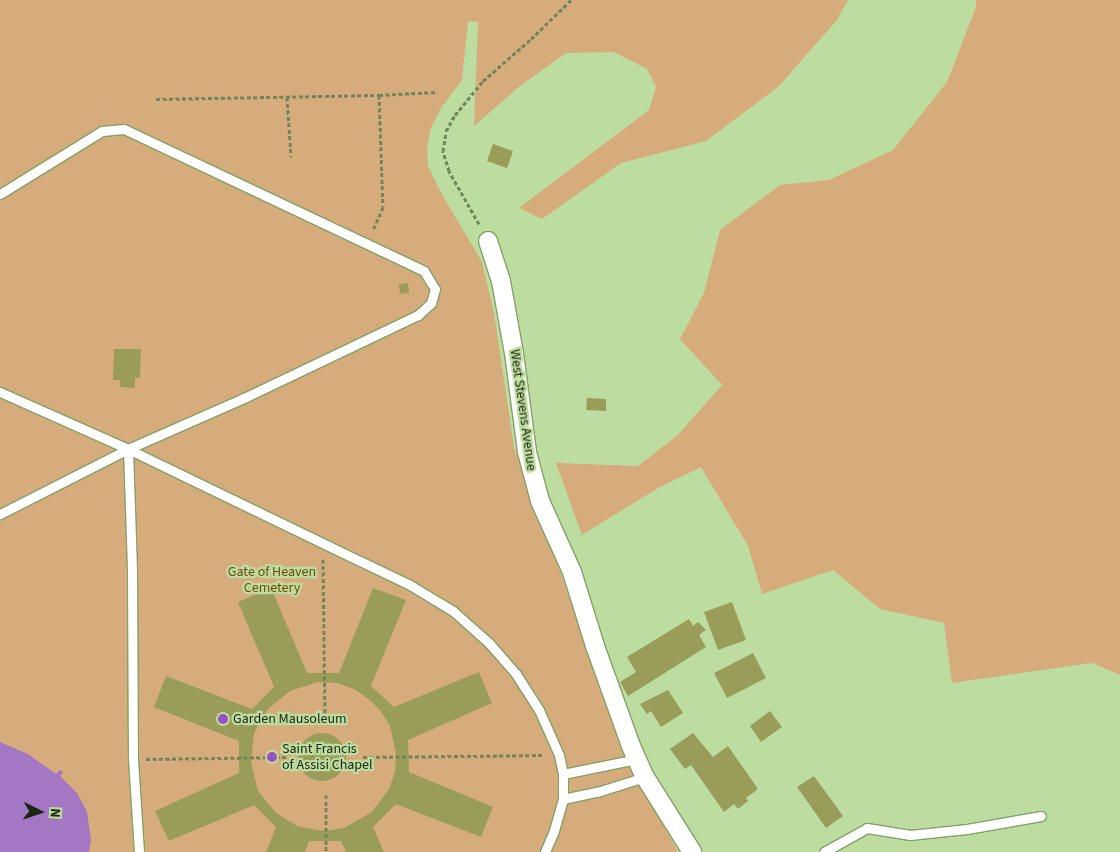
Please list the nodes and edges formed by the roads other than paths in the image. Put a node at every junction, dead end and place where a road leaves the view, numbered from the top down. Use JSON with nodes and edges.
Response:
{"nodes":[{"id":1,"x":0,"y":194,"type":"edge"},
{"id":2,"x":488,"y":240,"type":"road end"},
{"id":3,"x":0,"y":392,"type":"edge"},
{"id":4,"x":128,"y":449,"type":"junction"},
{"id":5,"x":0,"y":514,"type":"edge"},
{"id":6,"x":637,"y":758,"type":"junction"},
{"id":7,"x":563,"y":774,"type":"junction"},
{"id":8,"x":645,"y":777,"type":"junction"},
{"id":9,"x":563,"y":799,"type":"junction"},
{"id":10,"x":1041,"y":816,"type":"dead end"},
{"id":11,"x":139,"y":852,"type":"edge"},
{"id":12,"x":545,"y":852,"type":"edge"},
{"id":13,"x":692,"y":852,"type":"edge"},
{"id":14,"x":824,"y":852,"type":"edge"}],
"edges":[{"from":1,"to":4,"type":"lane"},
{"from":2,"to":6,"type":"street","name":"West Stevens Avenue"},
{"from":3,"to":4,"type":"lane"},
{"from":4,"to":5,"type":"lane"},
{"from":4,"to":7,"type":"lane"},
{"from":4,"to":11,"type":"lane"},
{"from":6,"to":7,"type":"lane"},
{"from":6,"to":8,"type":"street","name":"West Stevens Avenue"},
{"from":7,"to":9,"type":"lane"},
{"from":8,"to":9,"type":"lane"},
{"from":8,"to":13,"type":"street","name":"West Stevens Avenue"},
{"from":9,"to":12,"type":"lane"},
{"from":10,"to":14,"type":"lane"}]}
